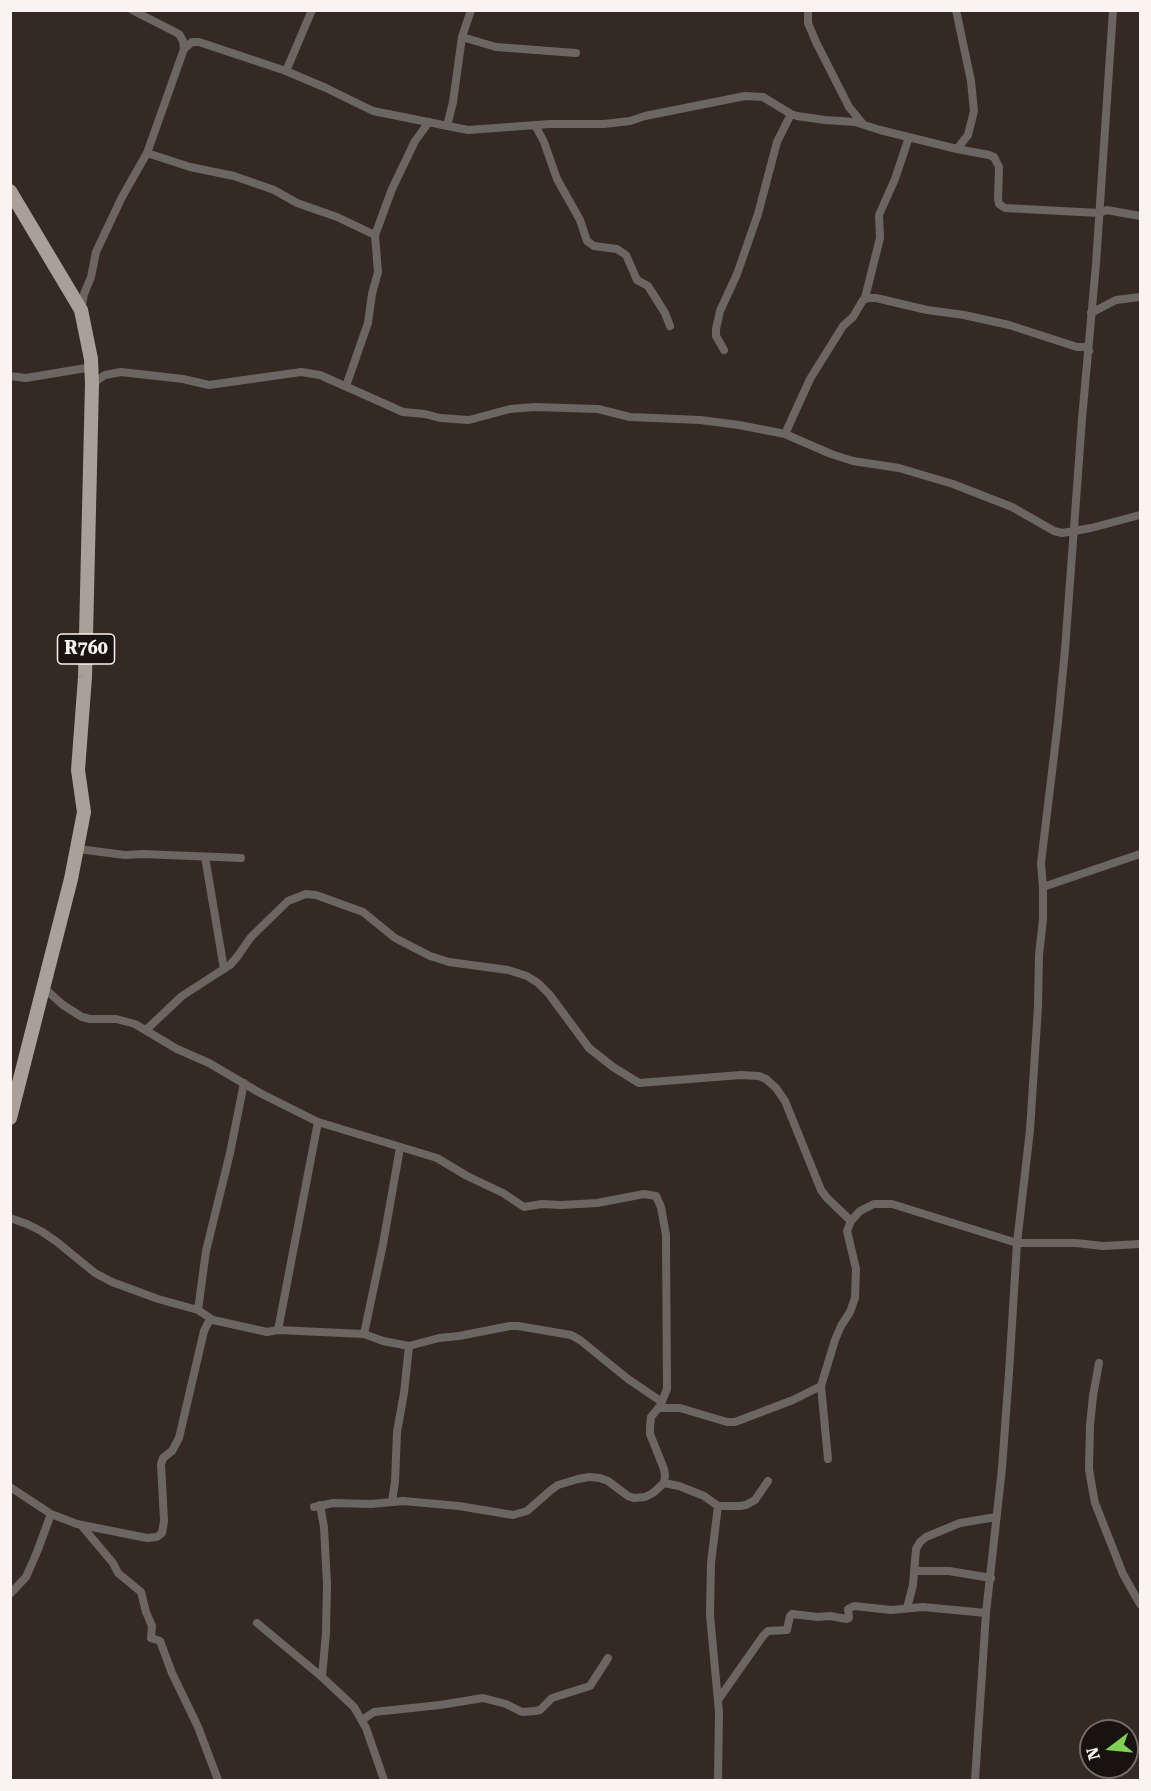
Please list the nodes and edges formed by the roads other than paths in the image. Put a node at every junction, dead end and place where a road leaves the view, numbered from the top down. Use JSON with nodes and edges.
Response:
{"nodes":[{"id":1,"x":132,"y":10,"type":"edge"},
{"id":2,"x":312,"y":10,"type":"edge"},
{"id":3,"x":471,"y":10,"type":"edge"},
{"id":4,"x":808,"y":10,"type":"edge"},
{"id":5,"x":956,"y":10,"type":"edge"},
{"id":6,"x":1113,"y":10,"type":"edge"},
{"id":7,"x":462,"y":37,"type":"junction"},
{"id":8,"x":184,"y":49,"type":"junction"},
{"id":9,"x":576,"y":53,"type":"dead end"},
{"id":10,"x":286,"y":71,"type":"junction"},
{"id":11,"x":790,"y":114,"type":"junction"},
{"id":12,"x":429,"y":122,"type":"junction"},
{"id":13,"x":863,"y":124,"type":"junction"},
{"id":14,"x":535,"y":125,"type":"junction"},
{"id":15,"x":447,"y":126,"type":"junction"},
{"id":16,"x":909,"y":137,"type":"junction"},
{"id":17,"x":957,"y":149,"type":"junction"},
{"id":18,"x":147,"y":153,"type":"junction"},
{"id":19,"x":10,"y":191,"type":"edge"},
{"id":20,"x":1099,"y":213,"type":"junction"},
{"id":21,"x":1140,"y":216,"type":"edge"},
{"id":22,"x":375,"y":235,"type":"junction"},
{"id":23,"x":1140,"y":297,"type":"edge"},
{"id":24,"x":865,"y":298,"type":"junction"},
{"id":25,"x":81,"y":310,"type":"junction"},
{"id":26,"x":1091,"y":313,"type":"junction"},
{"id":27,"x":670,"y":326,"type":"dead end"},
{"id":28,"x":724,"y":350,"type":"dead end"},
{"id":29,"x":1089,"y":351,"type":"junction"},
{"id":30,"x":92,"y":368,"type":"junction"},
{"id":31,"x":10,"y":376,"type":"edge"},
{"id":32,"x":92,"y":384,"type":"junction"},
{"id":33,"x":346,"y":386,"type":"junction"},
{"id":34,"x":785,"y":434,"type":"junction"},
{"id":35,"x":1140,"y":515,"type":"edge"},
{"id":36,"x":1074,"y":531,"type":"junction"},
{"id":37,"x":78,"y":849,"type":"junction"},
{"id":38,"x":1140,"y":854,"type":"edge"},
{"id":39,"x":205,"y":857,"type":"junction"},
{"id":40,"x":241,"y":858,"type":"dead end"},
{"id":41,"x":1043,"y":887,"type":"junction"},
{"id":42,"x":224,"y":969,"type":"junction"},
{"id":43,"x":44,"y":988,"type":"junction"},
{"id":44,"x":146,"y":1030,"type":"junction"},
{"id":45,"x":243,"y":1083,"type":"junction"},
{"id":46,"x":10,"y":1118,"type":"edge"},
{"id":47,"x":318,"y":1122,"type":"junction"},
{"id":48,"x":400,"y":1148,"type":"junction"},
{"id":49,"x":10,"y":1218,"type":"edge"},
{"id":50,"x":851,"y":1221,"type":"junction"},
{"id":51,"x":1017,"y":1243,"type":"junction"},
{"id":52,"x":1140,"y":1244,"type":"edge"},
{"id":53,"x":198,"y":1310,"type":"junction"},
{"id":54,"x":213,"y":1320,"type":"junction"},
{"id":55,"x":278,"y":1330,"type":"junction"},
{"id":56,"x":364,"y":1334,"type":"junction"},
{"id":57,"x":409,"y":1346,"type":"junction"},
{"id":58,"x":1099,"y":1363,"type":"dead end"},
{"id":59,"x":821,"y":1386,"type":"junction"},
{"id":60,"x":660,"y":1405,"type":"junction"},
{"id":61,"x":828,"y":1459,"type":"dead end"},
{"id":62,"x":768,"y":1481,"type":"dead end"},
{"id":63,"x":664,"y":1483,"type":"junction"},
{"id":64,"x":10,"y":1487,"type":"edge"},
{"id":65,"x":392,"y":1501,"type":"junction"},
{"id":66,"x":718,"y":1506,"type":"junction"},
{"id":67,"x":51,"y":1514,"type":"junction"},
{"id":68,"x":996,"y":1517,"type":"junction"},
{"id":69,"x":81,"y":1525,"type":"junction"},
{"id":70,"x":914,"y":1571,"type":"junction"},
{"id":71,"x":991,"y":1578,"type":"junction"},
{"id":72,"x":10,"y":1594,"type":"edge"},
{"id":73,"x":1140,"y":1604,"type":"edge"},
{"id":74,"x":907,"y":1608,"type":"junction"},
{"id":75,"x":986,"y":1613,"type":"junction"},
{"id":76,"x":257,"y":1623,"type":"dead end"},
{"id":77,"x":608,"y":1658,"type":"dead end"},
{"id":78,"x":322,"y":1677,"type":"junction"},
{"id":79,"x":718,"y":1700,"type":"junction"},
{"id":80,"x":362,"y":1719,"type":"junction"},
{"id":81,"x":218,"y":1780,"type":"edge"},
{"id":82,"x":384,"y":1780,"type":"edge"},
{"id":83,"x":718,"y":1780,"type":"edge"},
{"id":84,"x":975,"y":1780,"type":"edge"}],
"edges":[{"from":1,"to":8,"type":"street"},
{"from":2,"to":10,"type":"street"},
{"from":3,"to":7,"type":"street"},
{"from":4,"to":13,"type":"street"},
{"from":5,"to":17,"type":"street"},
{"from":6,"to":20,"type":"street"},
{"from":7,"to":9,"type":"street"},
{"from":7,"to":15,"type":"street"},
{"from":8,"to":10,"type":"street"},
{"from":8,"to":18,"type":"street"},
{"from":10,"to":12,"type":"street"},
{"from":11,"to":13,"type":"street"},
{"from":11,"to":14,"type":"street"},
{"from":11,"to":28,"type":"street"},
{"from":12,"to":15,"type":"street"},
{"from":12,"to":22,"type":"street"},
{"from":13,"to":16,"type":"street"},
{"from":14,"to":15,"type":"street"},
{"from":14,"to":27,"type":"street"},
{"from":16,"to":17,"type":"street"},
{"from":16,"to":24,"type":"street"},
{"from":17,"to":20,"type":"street"},
{"from":18,"to":22,"type":"street"},
{"from":18,"to":25,"type":"street"},
{"from":19,"to":25,"type":"main road","number":"R760"},
{"from":20,"to":21,"type":"street"},
{"from":20,"to":26,"type":"street"},
{"from":22,"to":33,"type":"street"},
{"from":23,"to":26,"type":"street"},
{"from":24,"to":29,"type":"street"},
{"from":24,"to":34,"type":"street"},
{"from":25,"to":30,"type":"main road","number":"R760"},
{"from":26,"to":29,"type":"street"},
{"from":29,"to":36,"type":"street"},
{"from":30,"to":31,"type":"street"},
{"from":30,"to":32,"type":"main road","number":"R760"},
{"from":32,"to":33,"type":"street"},
{"from":32,"to":37,"type":"main road","number":"R760"},
{"from":33,"to":34,"type":"street"},
{"from":34,"to":36,"type":"street"},
{"from":35,"to":36,"type":"street"},
{"from":36,"to":41,"type":"street"},
{"from":37,"to":39,"type":"street"},
{"from":37,"to":43,"type":"main road","number":"R760"},
{"from":38,"to":41,"type":"street"},
{"from":39,"to":40,"type":"street"},
{"from":39,"to":42,"type":"street"},
{"from":41,"to":51,"type":"street"},
{"from":42,"to":44,"type":"street"},
{"from":42,"to":50,"type":"street"},
{"from":43,"to":44,"type":"street"},
{"from":43,"to":46,"type":"main road","number":"R760"},
{"from":44,"to":45,"type":"street"},
{"from":45,"to":47,"type":"street"},
{"from":45,"to":53,"type":"street"},
{"from":47,"to":48,"type":"street"},
{"from":47,"to":55,"type":"street"},
{"from":48,"to":56,"type":"street"},
{"from":48,"to":60,"type":"street"},
{"from":49,"to":53,"type":"street"},
{"from":50,"to":51,"type":"street"},
{"from":50,"to":59,"type":"street"},
{"from":51,"to":52,"type":"street"},
{"from":51,"to":68,"type":"street"},
{"from":53,"to":54,"type":"street"},
{"from":54,"to":55,"type":"street"},
{"from":54,"to":69,"type":"street"},
{"from":55,"to":56,"type":"street"},
{"from":56,"to":57,"type":"street"},
{"from":57,"to":60,"type":"street"},
{"from":57,"to":65,"type":"street"},
{"from":58,"to":73,"type":"street"},
{"from":59,"to":60,"type":"street"},
{"from":59,"to":61,"type":"street"},
{"from":60,"to":63,"type":"street"},
{"from":62,"to":66,"type":"street"},
{"from":63,"to":65,"type":"street"},
{"from":63,"to":66,"type":"street"},
{"from":64,"to":67,"type":"street"},
{"from":65,"to":78,"type":"street"},
{"from":66,"to":79,"type":"street"},
{"from":67,"to":69,"type":"street"},
{"from":67,"to":72,"type":"street"},
{"from":68,"to":70,"type":"street"},
{"from":68,"to":71,"type":"street"},
{"from":69,"to":81,"type":"street"},
{"from":70,"to":71,"type":"street"},
{"from":70,"to":74,"type":"street"},
{"from":71,"to":75,"type":"street"},
{"from":74,"to":75,"type":"street"},
{"from":74,"to":79,"type":"street"},
{"from":75,"to":84,"type":"street"},
{"from":76,"to":78,"type":"street"},
{"from":77,"to":80,"type":"street"},
{"from":78,"to":80,"type":"street"},
{"from":79,"to":83,"type":"street"},
{"from":80,"to":82,"type":"street"}]}
